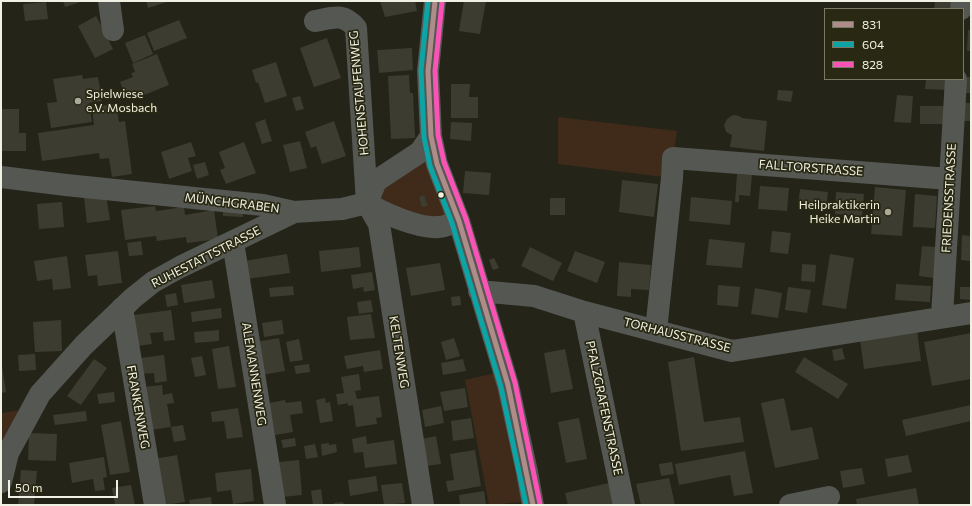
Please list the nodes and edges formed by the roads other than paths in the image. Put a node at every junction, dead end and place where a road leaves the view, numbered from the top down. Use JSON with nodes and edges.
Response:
{"nodes":[{"id":1,"x":109,"y":1,"type":"edge"},
{"id":2,"x":435,"y":1,"type":"edge"},
{"id":3,"x":314,"y":21,"type":"dead end"},
{"id":4,"x":113,"y":30,"type":"dead end"},
{"id":5,"x":956,"y":80,"type":"edge"},
{"id":6,"x":431,"y":136,"type":"junction"},
{"id":7,"x":1,"y":177,"type":"edge"},
{"id":8,"x":950,"y":179,"type":"junction"},
{"id":9,"x":367,"y":203,"type":"junction"},
{"id":10,"x":294,"y":212,"type":"junction"},
{"id":11,"x":459,"y":221,"type":"junction"},
{"id":12,"x":233,"y":242,"type":"junction"},
{"id":13,"x":479,"y":291,"type":"junction"},
{"id":14,"x":122,"y":308,"type":"junction"},
{"id":15,"x":584,"y":312,"type":"junction"},
{"id":16,"x":971,"y":313,"type":"edge"},
{"id":17,"x":942,"y":316,"type":"junction"},
{"id":18,"x":656,"y":331,"type":"junction"},
{"id":19,"x":1,"y":482,"type":"edge"},
{"id":20,"x":829,"y":497,"type":"dead end"},
{"id":21,"x":155,"y":505,"type":"edge"},
{"id":22,"x":275,"y":505,"type":"edge"},
{"id":23,"x":423,"y":505,"type":"edge"},
{"id":24,"x":533,"y":505,"type":"edge"},
{"id":25,"x":624,"y":505,"type":"edge"},
{"id":26,"x":790,"y":505,"type":"edge"}],
"edges":[{"from":1,"to":4,"type":"street"},
{"from":2,"to":6,"type":"street"},
{"from":3,"to":9,"type":"street","name":"HOHENSTAUFENWEG"},
{"from":5,"to":8,"type":"street","name":"FRIEDENSSTRASSE"},
{"from":6,"to":9,"type":"street"},
{"from":6,"to":11,"type":"street"},
{"from":7,"to":10,"type":"street","name":"MÜNCHGRABEN"},
{"from":8,"to":17,"type":"street","name":"FRIEDENSSTRASSE"},
{"from":8,"to":18,"type":"street","name":"FALLTORSTRASSE"},
{"from":9,"to":10,"type":"street","name":"MÜNCHGRABEN"},
{"from":9,"to":11,"type":"street"},
{"from":9,"to":23,"type":"street","name":"KELTENWEG"},
{"from":10,"to":12,"type":"street","name":"RUHESTATTSTRASSE"},
{"from":11,"to":13,"type":"street"},
{"from":12,"to":14,"type":"street","name":"RUHESTATTSTRASSE"},
{"from":12,"to":22,"type":"street","name":"ALEMANNENWEG"},
{"from":13,"to":15,"type":"street","name":"TORHAUSSTRASSE"},
{"from":13,"to":24,"type":"street"},
{"from":14,"to":19,"type":"street","name":"RUHESTATTSTRASSE"},
{"from":14,"to":21,"type":"street","name":"FRANKENWEG"},
{"from":15,"to":18,"type":"street","name":"TORHAUSSTRASSE"},
{"from":15,"to":25,"type":"street","name":"PFALZGRAFENSTRASSE"},
{"from":16,"to":17,"type":"street","name":"TORHAUSSTRASSE"},
{"from":17,"to":18,"type":"street","name":"TORHAUSSTRASSE"},
{"from":20,"to":26,"type":"street"}]}
